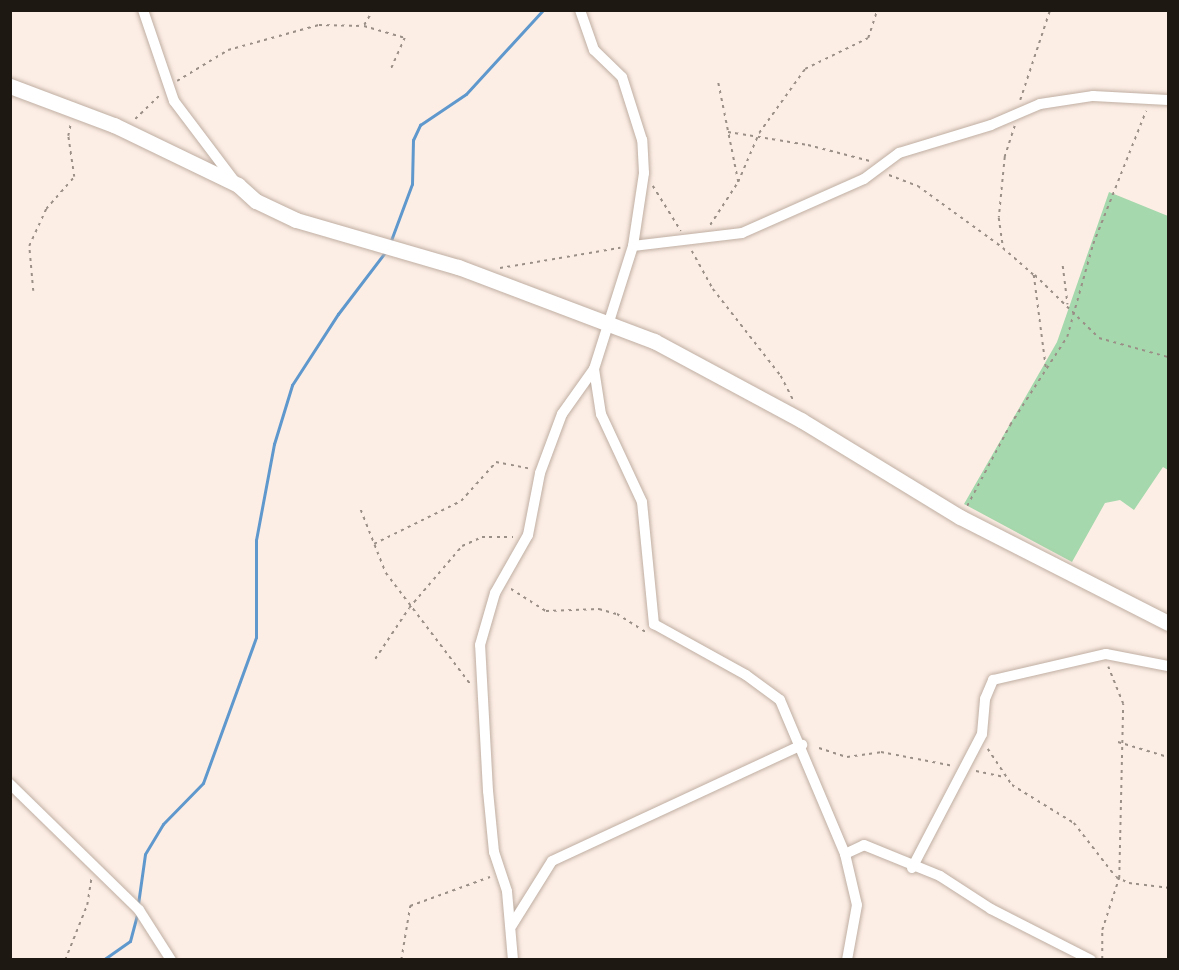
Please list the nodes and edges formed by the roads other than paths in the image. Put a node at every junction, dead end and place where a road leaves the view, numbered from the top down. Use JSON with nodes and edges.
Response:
{"nodes":[{"id":1,"x":143,"y":10,"type":"edge"},
{"id":2,"x":580,"y":10,"type":"edge"},
{"id":3,"x":10,"y":86,"type":"edge"},
{"id":4,"x":1168,"y":100,"type":"edge"},
{"id":5,"x":238,"y":185,"type":"junction"},
{"id":6,"x":633,"y":246,"type":"junction"},
{"id":7,"x":608,"y":321,"type":"junction"},
{"id":8,"x":594,"y":369,"type":"junction"},
{"id":9,"x":1168,"y":623,"type":"edge"},
{"id":10,"x":1168,"y":666,"type":"edge"},
{"id":11,"x":802,"y":745,"type":"junction"},
{"id":12,"x":10,"y":784,"type":"edge"},
{"id":13,"x":845,"y":854,"type":"junction"},
{"id":14,"x":912,"y":868,"type":"junction"},
{"id":15,"x":512,"y":925,"type":"junction"},
{"id":16,"x":171,"y":960,"type":"edge"},
{"id":17,"x":513,"y":960,"type":"edge"},
{"id":18,"x":847,"y":960,"type":"edge"},
{"id":19,"x":1091,"y":960,"type":"edge"}],
"edges":[{"from":1,"to":5,"type":"street"},
{"from":2,"to":6,"type":"street"},
{"from":3,"to":5,"type":"street"},
{"from":4,"to":6,"type":"street"},
{"from":5,"to":7,"type":"street"},
{"from":6,"to":7,"type":"street"},
{"from":7,"to":8,"type":"street"},
{"from":7,"to":9,"type":"street"},
{"from":8,"to":11,"type":"street"},
{"from":8,"to":15,"type":"street"},
{"from":10,"to":14,"type":"street"},
{"from":11,"to":13,"type":"street"},
{"from":11,"to":15,"type":"street"},
{"from":12,"to":16,"type":"street"},
{"from":13,"to":14,"type":"street"},
{"from":13,"to":18,"type":"street"},
{"from":14,"to":19,"type":"street"},
{"from":15,"to":17,"type":"street"}]}
